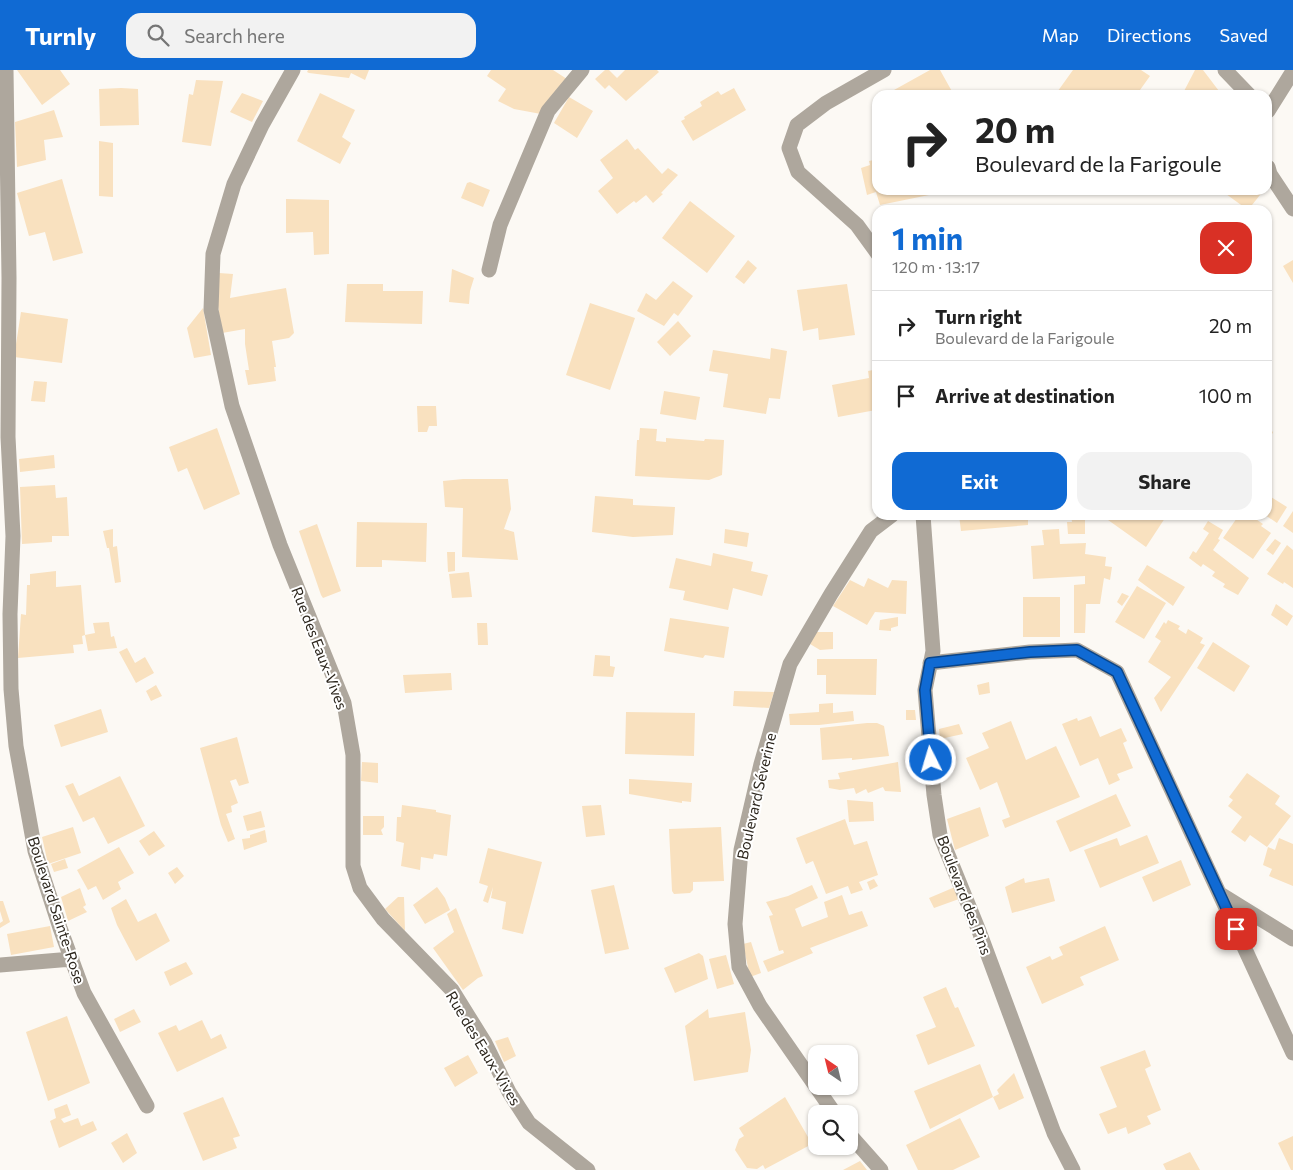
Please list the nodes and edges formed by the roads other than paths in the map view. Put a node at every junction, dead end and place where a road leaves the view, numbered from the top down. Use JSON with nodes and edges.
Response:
{"nodes":[{"id":1,"x":6,"y":70,"type":"edge"},
{"id":2,"x":293,"y":70,"type":"edge"},
{"id":3,"x":582,"y":70,"type":"edge"},
{"id":4,"x":884,"y":70,"type":"edge"},
{"id":5,"x":1224,"y":70,"type":"edge"},
{"id":6,"x":1293,"y":71,"type":"edge"},
{"id":7,"x":1244,"y":90,"type":"edge"},
{"id":8,"x":1272,"y":105,"type":"edge"},
{"id":9,"x":4,"y":133,"type":"edge"},
{"id":10,"x":1272,"y":172,"type":"edge"},
{"id":11,"x":1272,"y":175,"type":"edge"},
{"id":12,"x":1293,"y":190,"type":"edge"},
{"id":13,"x":1293,"y":209,"type":"edge"},
{"id":14,"x":872,"y":246,"type":"edge"},
{"id":15,"x":489,"y":270,"type":"dead end"},
{"id":16,"x":886,"y":520,"type":"edge"},
{"id":17,"x":923,"y":520,"type":"edge"},
{"id":18,"x":930,"y":663,"type":"junction"},
{"id":19,"x":1220,"y":894,"type":"junction"},
{"id":20,"x":1293,"y":939,"type":"edge"},
{"id":21,"x":72,"y":958,"type":"junction"},
{"id":22,"x":0,"y":965,"type":"edge"},
{"id":23,"x":1293,"y":1052,"type":"edge"},
{"id":24,"x":829,"y":1105,"type":"edge"},
{"id":25,"x":147,"y":1106,"type":"dead end"},
{"id":26,"x":858,"y":1144,"type":"edge"},
{"id":27,"x":588,"y":1170,"type":"edge"},
{"id":28,"x":881,"y":1170,"type":"edge"},
{"id":29,"x":1074,"y":1170,"type":"edge"}],
"edges":[{"from":1,"to":9,"type":"street","name":"Boulevard Sainte-Rose"},
{"from":2,"to":27,"type":"street","name":"Rue des Eaux-Vives"},
{"from":3,"to":15,"type":"street"},
{"from":4,"to":14,"type":"street"},
{"from":5,"to":7,"type":"street"},
{"from":6,"to":8,"type":"street"},
{"from":9,"to":21,"type":"street","name":"Boulevard Sainte-Rose"},
{"from":10,"to":12,"type":"street"},
{"from":11,"to":13,"type":"street"},
{"from":16,"to":24,"type":"street","name":"Boulevard Séverine"},
{"from":17,"to":18,"type":"street","name":"Boulevard des Pins"},
{"from":18,"to":19,"type":"street"},
{"from":18,"to":29,"type":"street","name":"Boulevard des Pins"},
{"from":19,"to":20,"type":"street"},
{"from":19,"to":23,"type":"street"},
{"from":21,"to":22,"type":"street"},
{"from":21,"to":25,"type":"street","name":"Boulevard Sainte-Rose"},
{"from":26,"to":28,"type":"street"}]}
